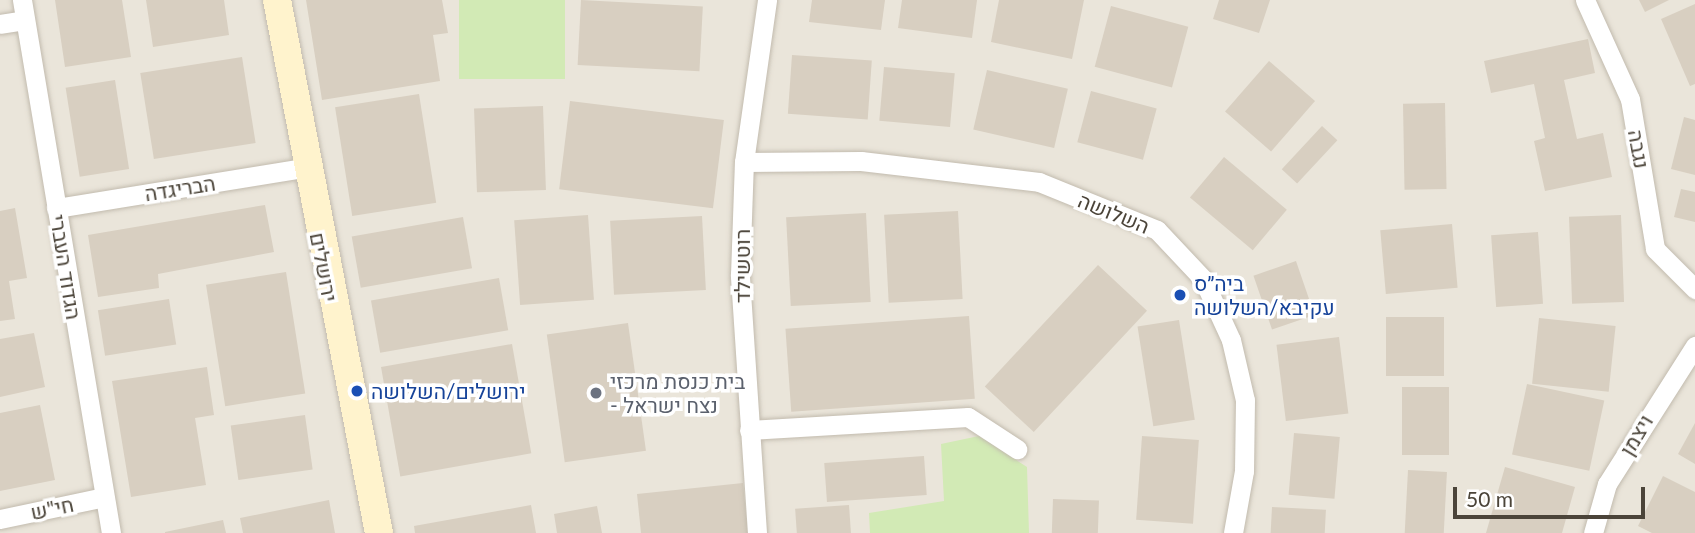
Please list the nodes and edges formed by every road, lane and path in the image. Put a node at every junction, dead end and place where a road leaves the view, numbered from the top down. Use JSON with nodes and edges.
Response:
{"nodes":[{"id":1,"x":277,"y":0,"type":"edge"},
{"id":2,"x":767,"y":0,"type":"edge"},
{"id":3,"x":1586,"y":0,"type":"edge"},
{"id":4,"x":24,"y":10,"type":"edge"},
{"id":5,"x":0,"y":24,"type":"edge"},
{"id":6,"x":744,"y":162,"type":"junction"},
{"id":7,"x":304,"y":168,"type":"junction"},
{"id":8,"x":56,"y":208,"type":"junction"},
{"id":9,"x":1695,"y":289,"type":"edge"},
{"id":10,"x":1695,"y":346,"type":"edge"},
{"id":11,"x":749,"y":430,"type":"junction"},
{"id":12,"x":1017,"y":449,"type":"dead end"},
{"id":13,"x":104,"y":497,"type":"junction"},
{"id":14,"x":0,"y":519,"type":"edge"},
{"id":15,"x":111,"y":533,"type":"edge"},
{"id":16,"x":379,"y":533,"type":"edge"},
{"id":17,"x":757,"y":533,"type":"edge"},
{"id":18,"x":1233,"y":533,"type":"edge"},
{"id":19,"x":1593,"y":533,"type":"edge"}],
"edges":[{"from":1,"to":7,"type":"street","name":"ירושלים"},
{"from":2,"to":6,"type":"street","name":"רוטשילד"},
{"from":3,"to":9,"type":"street","name":"נגבה"},
{"from":4,"to":5,"type":"street"},
{"from":4,"to":8,"type":"street","name":"הגדוד העברי"},
{"from":6,"to":11,"type":"street","name":"רוטשילד"},
{"from":6,"to":18,"type":"street","name":"השלושה"},
{"from":7,"to":8,"type":"street","name":"הבריגדה"},
{"from":7,"to":16,"type":"street","name":"ירושלים"},
{"from":8,"to":13,"type":"street","name":"הגדוד העברי"},
{"from":10,"to":19,"type":"street","name":"ויצמן"},
{"from":11,"to":12,"type":"street"},
{"from":11,"to":17,"type":"street","name":"רוטשילד"},
{"from":13,"to":14,"type":"street","name":"חי\"ש"},
{"from":13,"to":15,"type":"street","name":"הגדוד העברי"}]}
